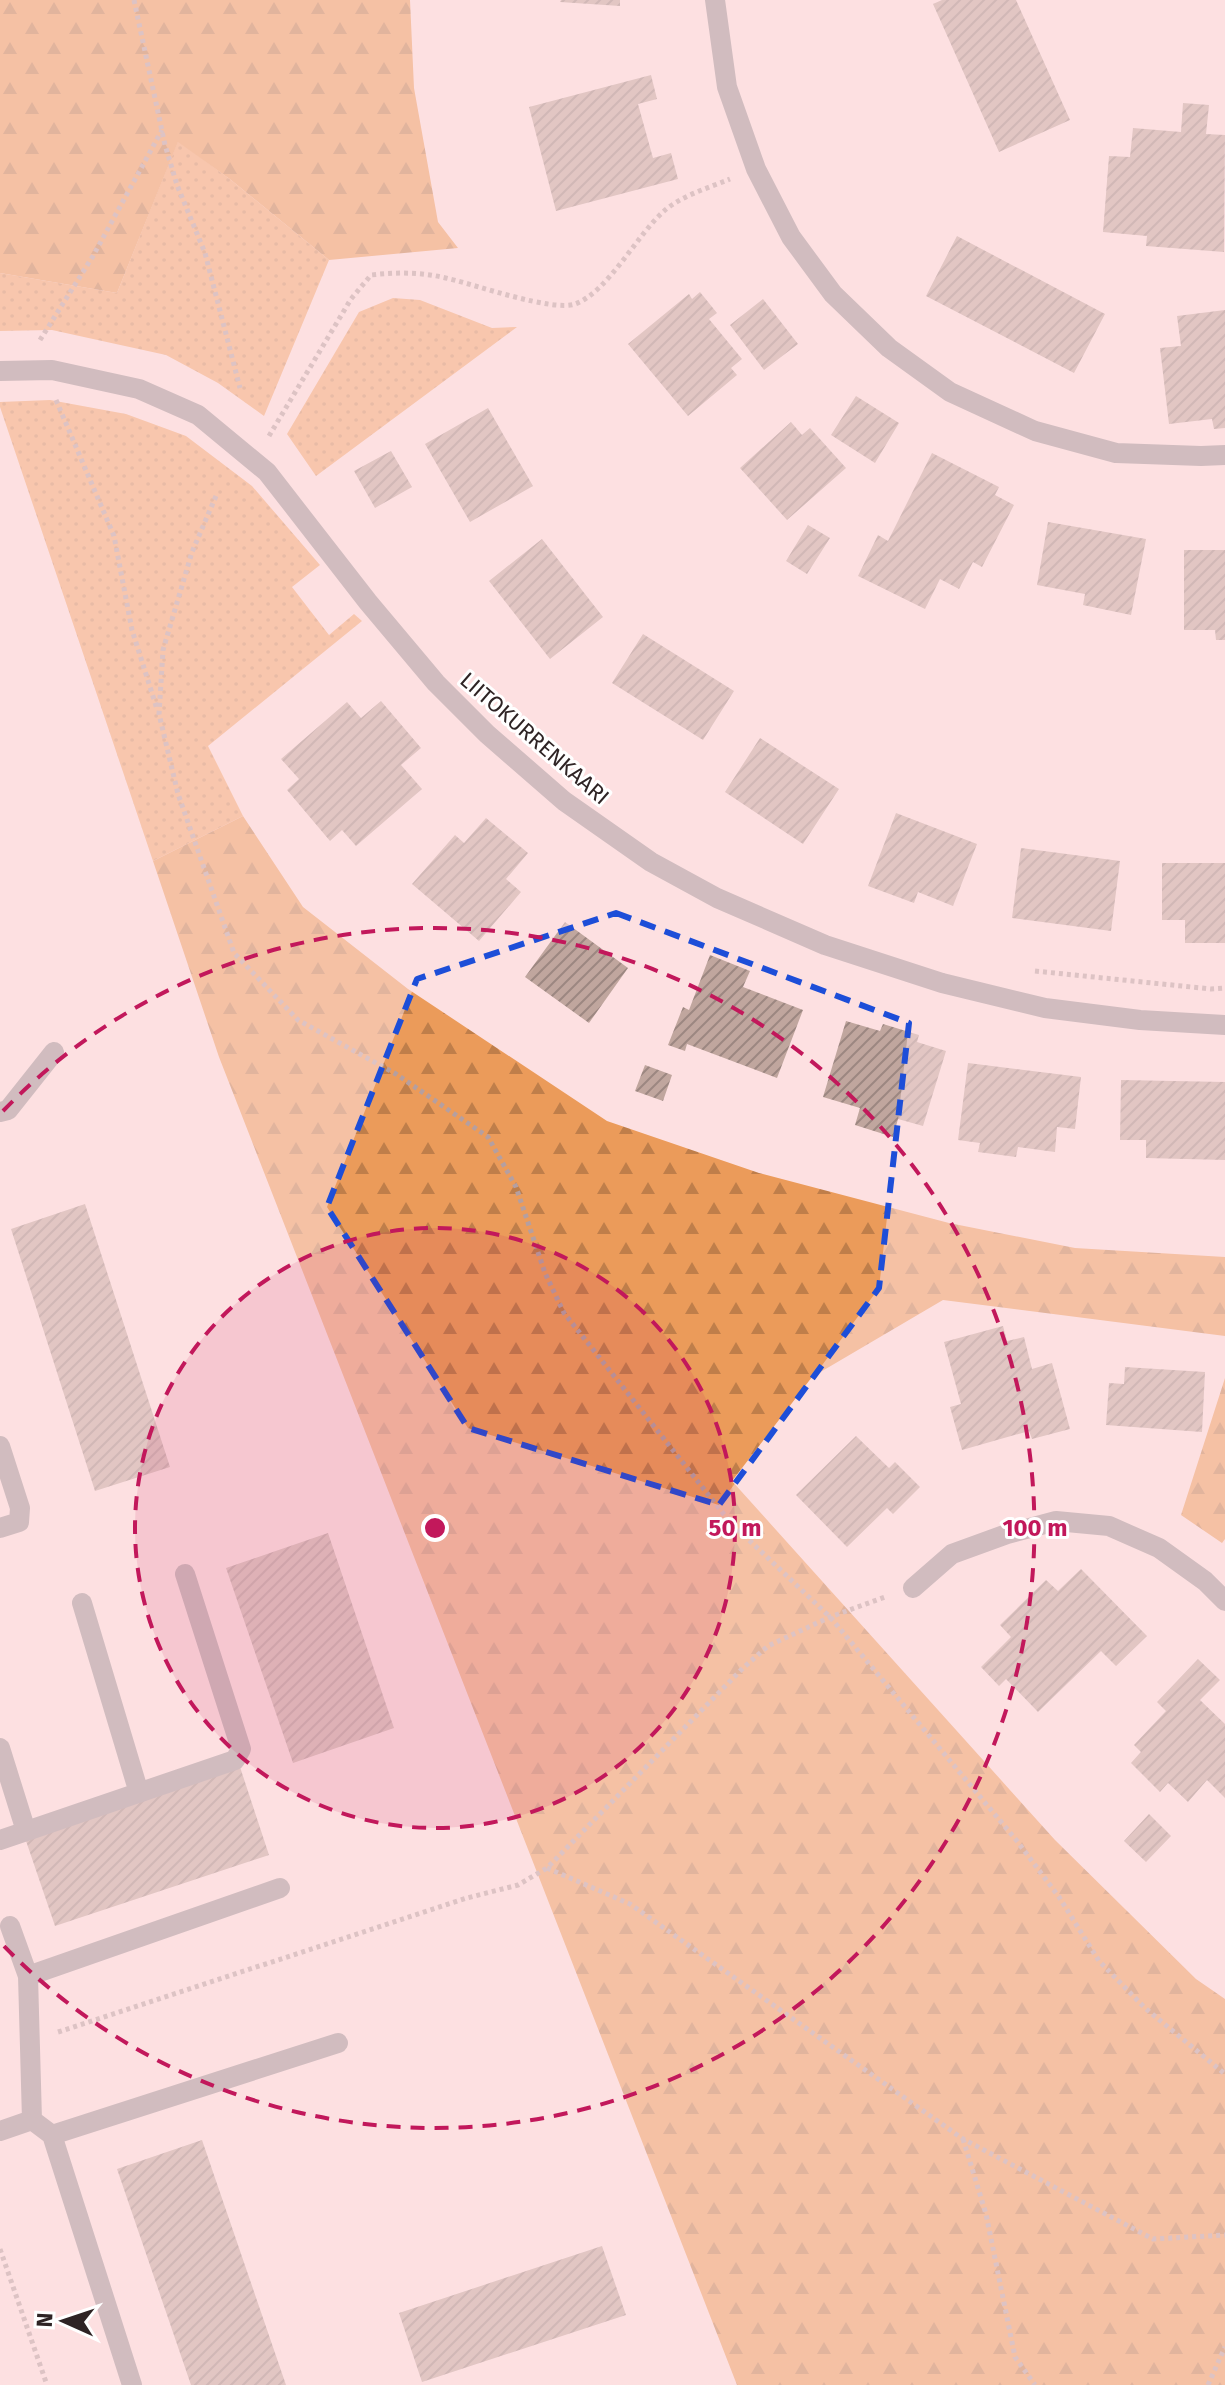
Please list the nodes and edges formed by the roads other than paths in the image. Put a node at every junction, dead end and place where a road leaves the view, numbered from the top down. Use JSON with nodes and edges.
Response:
{"nodes":[{"id":1,"x":715,"y":0,"type":"edge"},
{"id":2,"x":0,"y":371,"type":"edge"},
{"id":3,"x":1225,"y":455,"type":"edge"},
{"id":4,"x":1225,"y":1025,"type":"edge"},
{"id":5,"x":54,"y":1052,"type":"dead end"},
{"id":6,"x":0,"y":1112,"type":"edge"},
{"id":7,"x":0,"y":1446,"type":"edge"},
{"id":8,"x":0,"y":1528,"type":"edge"},
{"id":9,"x":185,"y":1574,"type":"dead end"},
{"id":10,"x":913,"y":1588,"type":"road end"},
{"id":11,"x":1225,"y":1601,"type":"edge"},
{"id":12,"x":82,"y":1603,"type":"dead end"},
{"id":13,"x":0,"y":1748,"type":"edge"},
{"id":14,"x":139,"y":1793,"type":"junction"},
{"id":15,"x":26,"y":1831,"type":"junction"},
{"id":16,"x":0,"y":1840,"type":"edge"},
{"id":17,"x":280,"y":1888,"type":"dead end"},
{"id":18,"x":10,"y":1926,"type":"dead end"},
{"id":19,"x":28,"y":1976,"type":"junction"},
{"id":20,"x":338,"y":2043,"type":"dead end"},
{"id":21,"x":32,"y":2120,"type":"junction"},
{"id":22,"x":0,"y":2131,"type":"edge"},
{"id":23,"x":52,"y":2135,"type":"junction"},
{"id":24,"x":132,"y":2385,"type":"edge"}],
"edges":[{"from":1,"to":3,"type":"street"},
{"from":2,"to":4,"type":"street","name":"LIITOKURRENKAARI"},
{"from":5,"to":6,"type":"street"},
{"from":7,"to":8,"type":"street"},
{"from":9,"to":14,"type":"street"},
{"from":10,"to":11,"type":"street"},
{"from":12,"to":14,"type":"street"},
{"from":13,"to":15,"type":"street"},
{"from":14,"to":15,"type":"street"},
{"from":15,"to":16,"type":"street"},
{"from":17,"to":19,"type":"street"},
{"from":18,"to":19,"type":"street"},
{"from":19,"to":21,"type":"street"},
{"from":20,"to":23,"type":"street"},
{"from":21,"to":22,"type":"street"},
{"from":21,"to":23,"type":"street"},
{"from":23,"to":24,"type":"street"}]}
